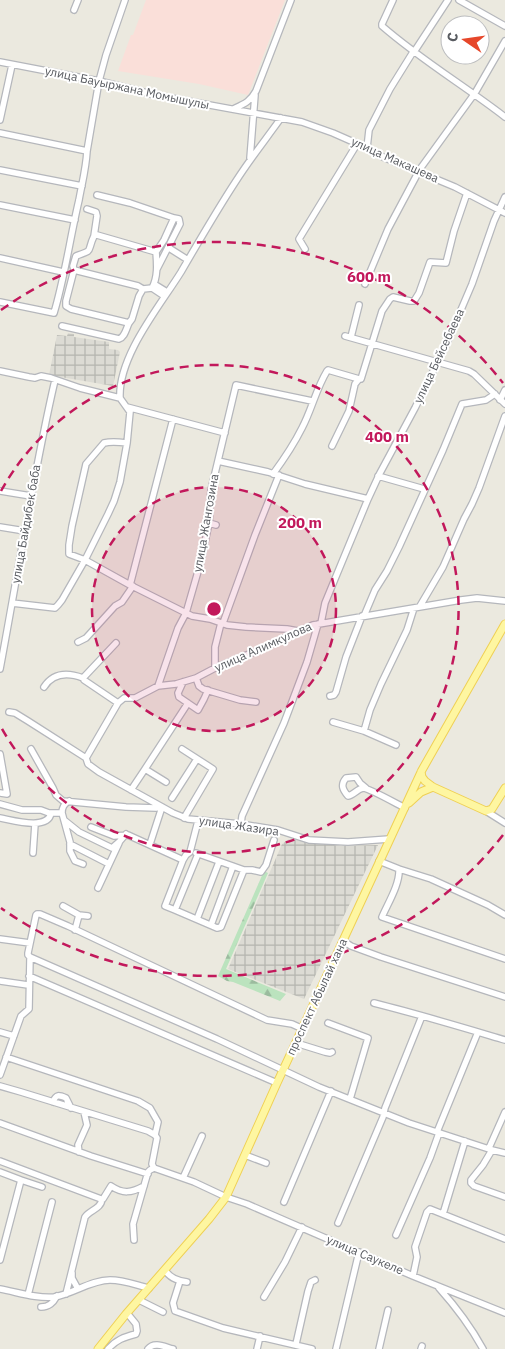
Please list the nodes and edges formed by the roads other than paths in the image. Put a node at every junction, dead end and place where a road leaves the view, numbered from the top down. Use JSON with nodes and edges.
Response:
{"nodes":[{"id":1,"x":78,"y":0,"type":"edge"},
{"id":2,"x":125,"y":0,"type":"edge"},
{"id":3,"x":291,"y":0,"type":"edge"},
{"id":4,"x":393,"y":0,"type":"edge"},
{"id":5,"x":448,"y":0,"type":"edge"},
{"id":6,"x":459,"y":0,"type":"edge"},
{"id":7,"x":74,"y":10,"type":"dead end"},
{"id":8,"x":505,"y":26,"type":"edge"},
{"id":9,"x":505,"y":41,"type":"edge"},
{"id":10,"x":413,"y":52,"type":"junction"},
{"id":11,"x":0,"y":62,"type":"edge"},
{"id":12,"x":12,"y":65,"type":"junction"},
{"id":13,"x":99,"y":82,"type":"junction"},
{"id":14,"x":256,"y":92,"type":"junction"},
{"id":15,"x":475,"y":94,"type":"junction"},
{"id":16,"x":232,"y":109,"type":"junction"},
{"id":17,"x":253,"y":114,"type":"junction"},
{"id":18,"x":505,"y":117,"type":"edge"},
{"id":19,"x":281,"y":118,"type":"junction"},
{"id":20,"x":0,"y":120,"type":"edge"},
{"id":21,"x":0,"y":133,"type":"edge"},
{"id":22,"x":357,"y":144,"type":"junction"},
{"id":23,"x":367,"y":148,"type":"junction"},
{"id":24,"x":87,"y":151,"type":"junction"},
{"id":25,"x":250,"y":160,"type":"junction"},
{"id":26,"x":0,"y":170,"type":"edge"},
{"id":27,"x":419,"y":171,"type":"junction"},
{"id":28,"x":82,"y":186,"type":"junction"},
{"id":29,"x":467,"y":193,"type":"junction"},
{"id":30,"x":97,"y":195,"type":"dead end"},
{"id":31,"x":505,"y":197,"type":"edge"},
{"id":32,"x":0,"y":205,"type":"edge"},
{"id":33,"x":87,"y":209,"type":"dead end"},
{"id":34,"x":498,"y":210,"type":"junction"},
{"id":35,"x":505,"y":213,"type":"edge"},
{"id":36,"x":174,"y":218,"type":"junction"},
{"id":37,"x":75,"y":220,"type":"junction"},
{"id":38,"x":94,"y":236,"type":"junction"},
{"id":39,"x":169,"y":248,"type":"junction"},
{"id":40,"x":305,"y":249,"type":"dead end"},
{"id":41,"x":156,"y":252,"type":"junction"},
{"id":42,"x":0,"y":258,"type":"edge"},
{"id":43,"x":188,"y":260,"type":"junction"},
{"id":44,"x":157,"y":269,"type":"junction"},
{"id":45,"x":74,"y":270,"type":"junction"},
{"id":46,"x":63,"y":272,"type":"junction"},
{"id":47,"x":365,"y":284,"type":"dead end"},
{"id":48,"x":153,"y":286,"type":"junction"},
{"id":49,"x":144,"y":289,"type":"junction"},
{"id":50,"x":166,"y":294,"type":"junction"},
{"id":51,"x":0,"y":302,"type":"edge"},
{"id":52,"x":359,"y":305,"type":"dead end"},
{"id":53,"x":129,"y":323,"type":"junction"},
{"id":54,"x":62,"y":326,"type":"dead end"},
{"id":55,"x":373,"y":343,"type":"junction"},
{"id":56,"x":437,"y":362,"type":"junction"},
{"id":57,"x":0,"y":371,"type":"edge"},
{"id":58,"x":359,"y":379,"type":"junction"},
{"id":59,"x":55,"y":380,"type":"junction"},
{"id":60,"x":505,"y":390,"type":"edge"},
{"id":61,"x":495,"y":394,"type":"junction"},
{"id":62,"x":120,"y":398,"type":"junction"},
{"id":63,"x":312,"y":401,"type":"junction"},
{"id":64,"x":502,"y":402,"type":"edge"},
{"id":65,"x":127,"y":407,"type":"junction"},
{"id":66,"x":505,"y":416,"type":"edge"},
{"id":67,"x":173,"y":419,"type":"junction"},
{"id":68,"x":225,"y":433,"type":"junction"},
{"id":69,"x":127,"y":444,"type":"junction"},
{"id":70,"x":332,"y":446,"type":"dead end"},
{"id":71,"x":218,"y":461,"type":"junction"},
{"id":72,"x":276,"y":475,"type":"junction"},
{"id":73,"x":378,"y":476,"type":"junction"},
{"id":74,"x":424,"y":489,"type":"junction"},
{"id":75,"x":0,"y":491,"type":"edge"},
{"id":76,"x":31,"y":496,"type":"junction"},
{"id":77,"x":368,"y":499,"type":"junction"},
{"id":78,"x":209,"y":523,"type":"junction"},
{"id":79,"x":216,"y":525,"type":"dead end"},
{"id":80,"x":0,"y":527,"type":"edge"},
{"id":81,"x":25,"y":531,"type":"junction"},
{"id":82,"x":85,"y":560,"type":"junction"},
{"id":83,"x":132,"y":586,"type":"junction"},
{"id":84,"x":505,"y":601,"type":"edge"},
{"id":85,"x":12,"y":603,"type":"junction"},
{"id":86,"x":417,"y":607,"type":"junction"},
{"id":87,"x":186,"y":614,"type":"junction"},
{"id":88,"x":363,"y":616,"type":"junction"},
{"id":89,"x":222,"y":623,"type":"junction"},
{"id":90,"x":320,"y":623,"type":"junction"},
{"id":91,"x":505,"y":624,"type":"edge"},
{"id":92,"x":298,"y":632,"type":"junction"},
{"id":93,"x":78,"y":642,"type":"dead end"},
{"id":94,"x":116,"y":643,"type":"dead end"},
{"id":95,"x":215,"y":668,"type":"junction"},
{"id":96,"x":0,"y":669,"type":"edge"},
{"id":97,"x":83,"y":678,"type":"junction"},
{"id":98,"x":196,"y":678,"type":"junction"},
{"id":99,"x":183,"y":682,"type":"junction"},
{"id":100,"x":158,"y":686,"type":"junction"},
{"id":101,"x":44,"y":687,"type":"dead end"},
{"id":102,"x":208,"y":690,"type":"junction"},
{"id":103,"x":330,"y":696,"type":"dead end"},
{"id":104,"x":256,"y":702,"type":"dead end"},
{"id":105,"x":188,"y":703,"type":"junction"},
{"id":106,"x":118,"y":704,"type":"junction"},
{"id":107,"x":9,"y":712,"type":"dead end"},
{"id":108,"x":333,"y":722,"type":"dead end"},
{"id":109,"x":364,"y":731,"type":"junction"},
{"id":110,"x":396,"y":745,"type":"dead end"},
{"id":111,"x":31,"y":749,"type":"dead end"},
{"id":112,"x":182,"y":749,"type":"dead end"},
{"id":113,"x":0,"y":754,"type":"edge"},
{"id":114,"x":86,"y":758,"type":"junction"},
{"id":115,"x":197,"y":759,"type":"junction"},
{"id":116,"x":144,"y":769,"type":"junction"},
{"id":117,"x":421,"y":772,"type":"junction"},
{"id":118,"x":2,"y":779,"type":"edge"},
{"id":119,"x":166,"y":782,"type":"dead end"},
{"id":120,"x":433,"y":787,"type":"junction"},
{"id":121,"x":366,"y":788,"type":"dead end"},
{"id":122,"x":505,"y":788,"type":"edge"},
{"id":123,"x":131,"y":790,"type":"junction"},
{"id":124,"x":0,"y":793,"type":"edge"},
{"id":125,"x":172,"y":798,"type":"dead end"},
{"id":126,"x":69,"y":801,"type":"junction"},
{"id":127,"x":0,"y":804,"type":"edge"},
{"id":128,"x":162,"y":806,"type":"junction"},
{"id":129,"x":493,"y":806,"type":"junction"},
{"id":130,"x":404,"y":808,"type":"junction"},
{"id":131,"x":41,"y":810,"type":"junction"},
{"id":132,"x":486,"y":811,"type":"junction"},
{"id":133,"x":51,"y":813,"type":"junction"},
{"id":134,"x":62,"y":813,"type":"junction"},
{"id":135,"x":494,"y":816,"type":"junction"},
{"id":136,"x":0,"y":818,"type":"edge"},
{"id":137,"x":184,"y":818,"type":"junction"},
{"id":138,"x":64,"y":820,"type":"junction"},
{"id":139,"x":198,"y":821,"type":"junction"},
{"id":140,"x":36,"y":823,"type":"junction"},
{"id":141,"x":505,"y":823,"type":"edge"},
{"id":142,"x":241,"y":824,"type":"junction"},
{"id":143,"x":91,"y":827,"type":"dead end"},
{"id":144,"x":78,"y":832,"type":"junction"},
{"id":145,"x":126,"y":834,"type":"junction"},
{"id":146,"x":389,"y":839,"type":"junction"},
{"id":147,"x":274,"y":840,"type":"dead end"},
{"id":148,"x":70,"y":842,"type":"junction"},
{"id":149,"x":120,"y":842,"type":"junction"},
{"id":150,"x":150,"y":844,"type":"junction"},
{"id":151,"x":190,"y":852,"type":"junction"},
{"id":152,"x":33,"y":853,"type":"dead end"},
{"id":153,"x":198,"y":854,"type":"junction"},
{"id":154,"x":183,"y":860,"type":"junction"},
{"id":155,"x":379,"y":861,"type":"junction"},
{"id":156,"x":219,"y":862,"type":"junction"},
{"id":157,"x":83,"y":864,"type":"dead end"},
{"id":158,"x":109,"y":864,"type":"junction"},
{"id":159,"x":233,"y":866,"type":"junction"},
{"id":160,"x":399,"y":869,"type":"junction"},
{"id":161,"x":244,"y":870,"type":"junction"},
{"id":162,"x":98,"y":888,"type":"dead end"},
{"id":163,"x":63,"y":906,"type":"dead end"},
{"id":164,"x":175,"y":910,"type":"junction"},
{"id":165,"x":79,"y":915,"type":"junction"},
{"id":166,"x":505,"y":915,"type":"edge"},
{"id":167,"x":88,"y":916,"type":"dead end"},
{"id":168,"x":197,"y":919,"type":"junction"},
{"id":169,"x":211,"y":925,"type":"junction"},
{"id":170,"x":74,"y":930,"type":"junction"},
{"id":171,"x":0,"y":939,"type":"edge"},
{"id":172,"x":343,"y":941,"type":"junction"},
{"id":173,"x":30,"y":943,"type":"junction"},
{"id":174,"x":30,"y":957,"type":"junction"},
{"id":175,"x":505,"y":960,"type":"edge"},
{"id":176,"x":29,"y":976,"type":"junction"},
{"id":177,"x":0,"y":981,"type":"edge"},
{"id":178,"x":28,"y":985,"type":"junction"},
{"id":179,"x":505,"y":997,"type":"edge"},
{"id":180,"x":374,"y":1004,"type":"dead end"},
{"id":181,"x":422,"y":1016,"type":"junction"},
{"id":182,"x":328,"y":1023,"type":"dead end"},
{"id":183,"x":302,"y":1029,"type":"junction"},
{"id":184,"x":0,"y":1032,"type":"edge"},
{"id":185,"x":478,"y":1032,"type":"junction"},
{"id":186,"x":14,"y":1036,"type":"junction"},
{"id":187,"x":505,"y":1040,"type":"edge"},
{"id":188,"x":296,"y":1043,"type":"junction"},
{"id":189,"x":332,"y":1052,"type":"dead end"},
{"id":190,"x":6,"y":1057,"type":"junction"},
{"id":191,"x":283,"y":1070,"type":"junction"},
{"id":192,"x":0,"y":1075,"type":"edge"},
{"id":193,"x":277,"y":1083,"type":"junction"},
{"id":194,"x":0,"y":1086,"type":"edge"},
{"id":195,"x":330,"y":1091,"type":"junction"},
{"id":196,"x":350,"y":1099,"type":"junction"},
{"id":197,"x":84,"y":1112,"type":"junction"},
{"id":198,"x":505,"y":1112,"type":"edge"},
{"id":199,"x":384,"y":1113,"type":"junction"},
{"id":200,"x":0,"y":1123,"type":"edge"},
{"id":201,"x":438,"y":1132,"type":"junction"},
{"id":202,"x":155,"y":1135,"type":"junction"},
{"id":203,"x":202,"y":1136,"type":"dead end"},
{"id":204,"x":465,"y":1141,"type":"junction"},
{"id":205,"x":490,"y":1149,"type":"junction"},
{"id":206,"x":79,"y":1152,"type":"junction"},
{"id":207,"x":505,"y":1153,"type":"edge"},
{"id":208,"x":245,"y":1155,"type":"junction"},
{"id":209,"x":0,"y":1161,"type":"edge"},
{"id":210,"x":266,"y":1163,"type":"dead end"},
{"id":211,"x":154,"y":1168,"type":"junction"},
{"id":212,"x":0,"y":1172,"type":"edge"},
{"id":213,"x":148,"y":1174,"type":"junction"},
{"id":214,"x":183,"y":1178,"type":"junction"},
{"id":215,"x":21,"y":1180,"type":"junction"},
{"id":216,"x":144,"y":1186,"type":"junction"},
{"id":217,"x":42,"y":1187,"type":"dead end"},
{"id":218,"x":226,"y":1197,"type":"junction"},
{"id":219,"x":505,"y":1197,"type":"edge"},
{"id":220,"x":102,"y":1199,"type":"junction"},
{"id":221,"x":52,"y":1202,"type":"dead end"},
{"id":222,"x":284,"y":1202,"type":"dead end"},
{"id":223,"x":443,"y":1214,"type":"junction"},
{"id":224,"x":338,"y":1223,"type":"dead end"},
{"id":225,"x":302,"y":1227,"type":"junction"},
{"id":226,"x":396,"y":1235,"type":"dead end"},
{"id":227,"x":505,"y":1238,"type":"edge"},
{"id":228,"x":134,"y":1240,"type":"dead end"},
{"id":229,"x":359,"y":1252,"type":"junction"},
{"id":230,"x":0,"y":1257,"type":"edge"},
{"id":231,"x":71,"y":1270,"type":"junction"},
{"id":232,"x":165,"y":1270,"type":"junction"},
{"id":233,"x":413,"y":1276,"type":"junction"},
{"id":234,"x":315,"y":1280,"type":"dead end"},
{"id":235,"x":438,"y":1286,"type":"junction"},
{"id":236,"x":149,"y":1288,"type":"junction"},
{"id":237,"x":0,"y":1289,"type":"edge"},
{"id":238,"x":78,"y":1289,"type":"junction"},
{"id":239,"x":66,"y":1294,"type":"junction"},
{"id":240,"x":28,"y":1295,"type":"junction"},
{"id":241,"x":57,"y":1296,"type":"junction"},
{"id":242,"x":264,"y":1297,"type":"dead end"},
{"id":243,"x":139,"y":1300,"type":"junction"},
{"id":244,"x":40,"y":1307,"type":"dead end"},
{"id":245,"x":388,"y":1310,"type":"dead end"},
{"id":246,"x":163,"y":1312,"type":"dead end"},
{"id":247,"x":127,"y":1313,"type":"junction"},
{"id":248,"x":505,"y":1314,"type":"edge"},
{"id":249,"x":260,"y":1336,"type":"junction"},
{"id":250,"x":299,"y":1346,"type":"edge"},
{"id":251,"x":98,"y":1349,"type":"edge"},
{"id":252,"x":108,"y":1349,"type":"edge"},
{"id":253,"x":148,"y":1349,"type":"edge"},
{"id":254,"x":173,"y":1349,"type":"edge"},
{"id":255,"x":257,"y":1349,"type":"edge"},
{"id":256,"x":312,"y":1349,"type":"edge"},
{"id":257,"x":336,"y":1349,"type":"edge"},
{"id":258,"x":379,"y":1349,"type":"edge"},
{"id":259,"x":483,"y":1349,"type":"edge"}],
"edges":[{"from":1,"to":7,"type":"street"},
{"from":2,"to":13,"type":"street"},
{"from":3,"to":14,"type":"street"},
{"from":4,"to":10,"type":"street"},
{"from":5,"to":10,"type":"street"},
{"from":6,"to":8,"type":"street"},
{"from":9,"to":15,"type":"street"},
{"from":10,"to":15,"type":"street"},
{"from":10,"to":23,"type":"street"},
{"from":11,"to":12,"type":"street","name":"улица Бауыржана Момышулы"},
{"from":12,"to":13,"type":"street","name":"улица Бауыржана Момышулы"},
{"from":12,"to":20,"type":"street"},
{"from":13,"to":16,"type":"street","name":"улица Бауыржана Момышулы"},
{"from":13,"to":24,"type":"street"},
{"from":14,"to":16,"type":"street"},
{"from":14,"to":17,"type":"street"},
{"from":15,"to":18,"type":"street"},
{"from":15,"to":27,"type":"street"},
{"from":16,"to":17,"type":"street","name":"улица Бауыржана Момышулы"},
{"from":17,"to":19,"type":"street","name":"улица Макашева"},
{"from":17,"to":25,"type":"street"},
{"from":19,"to":22,"type":"street","name":"улица Макашева"},
{"from":19,"to":25,"type":"street"},
{"from":21,"to":24,"type":"street"},
{"from":22,"to":23,"type":"street","name":"улица Макашева"},
{"from":22,"to":40,"type":"street"},
{"from":23,"to":27,"type":"street","name":"улица Макашева"},
{"from":24,"to":28,"type":"street"},
{"from":25,"to":43,"type":"street"},
{"from":26,"to":28,"type":"street"},
{"from":27,"to":29,"type":"street","name":"улица Макашева"},
{"from":27,"to":47,"type":"street"},
{"from":28,"to":37,"type":"street"},
{"from":29,"to":34,"type":"street","name":"улица Макашева"},
{"from":29,"to":55,"type":"street"},
{"from":30,"to":36,"type":"street"},
{"from":31,"to":34,"type":"street","name":"улица Бейсебаева"},
{"from":32,"to":37,"type":"street"},
{"from":33,"to":38,"type":"street"},
{"from":34,"to":35,"type":"street","name":"улица Макашева"},
{"from":34,"to":56,"type":"street","name":"улица Бейсебаева"},
{"from":36,"to":39,"type":"street"},
{"from":36,"to":41,"type":"street"},
{"from":37,"to":46,"type":"street"},
{"from":38,"to":41,"type":"street"},
{"from":38,"to":45,"type":"street"},
{"from":39,"to":43,"type":"street"},
{"from":39,"to":44,"type":"street"},
{"from":41,"to":44,"type":"street"},
{"from":42,"to":46,"type":"street"},
{"from":43,"to":50,"type":"street"},
{"from":44,"to":48,"type":"street"},
{"from":45,"to":49,"type":"street"},
{"from":45,"to":53,"type":"street"},
{"from":46,"to":51,"type":"street"},
{"from":48,"to":49,"type":"street"},
{"from":48,"to":50,"type":"street"},
{"from":49,"to":53,"type":"street"},
{"from":50,"to":62,"type":"street"},
{"from":52,"to":55,"type":"street"},
{"from":53,"to":54,"type":"street"},
{"from":55,"to":56,"type":"street"},
{"from":55,"to":58,"type":"street"},
{"from":56,"to":61,"type":"street"},
{"from":56,"to":73,"type":"street","name":"улица Бейсебаева"},
{"from":57,"to":59,"type":"street"},
{"from":58,"to":63,"type":"street"},
{"from":58,"to":70,"type":"street"},
{"from":59,"to":62,"type":"street"},
{"from":59,"to":76,"type":"street","name":"улица Байдибек баба"},
{"from":60,"to":64,"type":"street"},
{"from":61,"to":64,"type":"street"},
{"from":61,"to":74,"type":"street"},
{"from":62,"to":65,"type":"street"},
{"from":63,"to":68,"type":"street","name":"улица Жангозина"},
{"from":63,"to":72,"type":"street"},
{"from":65,"to":67,"type":"street"},
{"from":65,"to":69,"type":"street"},
{"from":66,"to":86,"type":"street"},
{"from":67,"to":68,"type":"street"},
{"from":67,"to":83,"type":"street"},
{"from":68,"to":71,"type":"street","name":"улица Жангозина"},
{"from":69,"to":82,"type":"street"},
{"from":69,"to":82,"type":"street"},
{"from":71,"to":72,"type":"street"},
{"from":71,"to":78,"type":"street","name":"улица Жангозина"},
{"from":72,"to":77,"type":"street"},
{"from":72,"to":89,"type":"street"},
{"from":73,"to":74,"type":"street"},
{"from":73,"to":77,"type":"street","name":"улица Бейсебаева"},
{"from":74,"to":88,"type":"street"},
{"from":75,"to":76,"type":"street"},
{"from":76,"to":81,"type":"street","name":"улица Байдибек баба"},
{"from":77,"to":90,"type":"street","name":"улица Бейсебаева"},
{"from":78,"to":79,"type":"street"},
{"from":78,"to":87,"type":"street","name":"улица Жангозина"},
{"from":80,"to":81,"type":"street"},
{"from":81,"to":85,"type":"street","name":"улица Байдибек баба"},
{"from":82,"to":83,"type":"street"},
{"from":82,"to":85,"type":"street"},
{"from":83,"to":87,"type":"street"},
{"from":83,"to":93,"type":"street"},
{"from":84,"to":86,"type":"street","name":"улица Алимкулова"},
{"from":85,"to":96,"type":"street","name":"улица Байдибек баба"},
{"from":86,"to":88,"type":"street","name":"улица Алимкулова"},
{"from":86,"to":109,"type":"street"},
{"from":87,"to":89,"type":"street"},
{"from":87,"to":100,"type":"street","name":"улица Жангозина"},
{"from":88,"to":90,"type":"street","name":"улица Алимкулова"},
{"from":88,"to":103,"type":"street"},
{"from":89,"to":92,"type":"street"},
{"from":89,"to":95,"type":"street"},
{"from":90,"to":92,"type":"street","name":"улица Алимкулова"},
{"from":90,"to":142,"type":"street","name":"улица Бейсебаева"},
{"from":91,"to":117,"type":"main road","name":"проспект Абылай хана"},
{"from":92,"to":95,"type":"street","name":"улица Алимкулова"},
{"from":94,"to":97,"type":"street"},
{"from":95,"to":98,"type":"street","name":"улица Алимкулова"},
{"from":97,"to":101,"type":"street"},
{"from":97,"to":106,"type":"street"},
{"from":98,"to":99,"type":"street","name":"улица Алимкулова"},
{"from":98,"to":102,"type":"street"},
{"from":99,"to":100,"type":"street","name":"улица Алимкулова"},
{"from":99,"to":105,"type":"street"},
{"from":100,"to":106,"type":"street","name":"улица Алимкулова"},
{"from":102,"to":104,"type":"street"},
{"from":102,"to":105,"type":"street"},
{"from":105,"to":116,"type":"street"},
{"from":106,"to":114,"type":"street"},
{"from":107,"to":114,"type":"street","name":"улица Жазира"},
{"from":108,"to":109,"type":"street"},
{"from":109,"to":110,"type":"street"},
{"from":111,"to":126,"type":"street"},
{"from":112,"to":115,"type":"street"},
{"from":113,"to":118,"type":"street"},
{"from":114,"to":123,"type":"street","name":"улица Жазира"},
{"from":115,"to":125,"type":"street"},
{"from":115,"to":137,"type":"street"},
{"from":116,"to":119,"type":"street"},
{"from":116,"to":123,"type":"street"},
{"from":117,"to":120,"type":"main road"},
{"from":117,"to":130,"type":"main road","name":"проспект Абылай хана"},
{"from":118,"to":124,"type":"street"},
{"from":120,"to":130,"type":"main road"},
{"from":120,"to":132,"type":"main road"},
{"from":121,"to":130,"type":"street"},
{"from":122,"to":129,"type":"main road"},
{"from":123,"to":128,"type":"street","name":"улица Жазира"},
{"from":126,"to":128,"type":"street"},
{"from":126,"to":134,"type":"street"},
{"from":127,"to":131,"type":"street"},
{"from":128,"to":137,"type":"street","name":"улица Жазира"},
{"from":128,"to":150,"type":"street"},
{"from":129,"to":132,"type":"main road"},
{"from":129,"to":135,"type":"street"},
{"from":130,"to":146,"type":"main road","name":"проспект Абылай хана"},
{"from":131,"to":133,"type":"street"},
{"from":131,"to":140,"type":"street"},
{"from":132,"to":135,"type":"street"},
{"from":133,"to":134,"type":"street"},
{"from":133,"to":140,"type":"street"},
{"from":134,"to":138,"type":"street"},
{"from":135,"to":141,"type":"street"},
{"from":136,"to":140,"type":"street"},
{"from":137,"to":139,"type":"street","name":"улица Жазира"},
{"from":138,"to":144,"type":"street"},
{"from":138,"to":148,"type":"street"},
{"from":139,"to":142,"type":"street","name":"улица Жазира"},
{"from":139,"to":151,"type":"street"},
{"from":140,"to":152,"type":"street"},
{"from":142,"to":146,"type":"street","name":"улица Жазира"},
{"from":143,"to":145,"type":"street"},
{"from":144,"to":148,"type":"street"},
{"from":144,"to":149,"type":"street"},
{"from":145,"to":149,"type":"street"},
{"from":145,"to":150,"type":"street"},
{"from":146,"to":155,"type":"main road","name":"проспект Абылай хана"},
{"from":147,"to":161,"type":"street"},
{"from":148,"to":157,"type":"street"},
{"from":148,"to":158,"type":"street"},
{"from":149,"to":158,"type":"street"},
{"from":150,"to":154,"type":"street"},
{"from":151,"to":153,"type":"street"},
{"from":151,"to":154,"type":"street"},
{"from":153,"to":156,"type":"street"},
{"from":153,"to":164,"type":"street"},
{"from":154,"to":164,"type":"street"},
{"from":155,"to":160,"type":"street"},
{"from":155,"to":172,"type":"main road","name":"проспект Абылай хана"},
{"from":156,"to":159,"type":"street"},
{"from":156,"to":168,"type":"street"},
{"from":158,"to":162,"type":"street"},
{"from":159,"to":161,"type":"street"},
{"from":159,"to":169,"type":"street"},
{"from":160,"to":166,"type":"street"},
{"from":160,"to":175,"type":"street"},
{"from":161,"to":169,"type":"street"},
{"from":163,"to":165,"type":"street"},
{"from":164,"to":168,"type":"street"},
{"from":165,"to":167,"type":"street"},
{"from":165,"to":170,"type":"street"},
{"from":168,"to":169,"type":"street"},
{"from":170,"to":173,"type":"street"},
{"from":170,"to":183,"type":"street"},
{"from":171,"to":173,"type":"street"},
{"from":172,"to":179,"type":"street"},
{"from":172,"to":183,"type":"main road","name":"проспект Абылай хана"},
{"from":173,"to":174,"type":"street"},
{"from":174,"to":176,"type":"street"},
{"from":174,"to":191,"type":"street"},
{"from":176,"to":178,"type":"street"},
{"from":176,"to":193,"type":"street"},
{"from":177,"to":178,"type":"street"},
{"from":178,"to":186,"type":"street"},
{"from":180,"to":181,"type":"street"},
{"from":181,"to":185,"type":"street"},
{"from":181,"to":199,"type":"street"},
{"from":182,"to":196,"type":"street"},
{"from":183,"to":188,"type":"main road","name":"проспект Абылай хана"},
{"from":184,"to":186,"type":"street"},
{"from":185,"to":187,"type":"street"},
{"from":185,"to":201,"type":"street"},
{"from":186,"to":190,"type":"street"},
{"from":188,"to":189,"type":"street"},
{"from":188,"to":191,"type":"main road","name":"проспект Абылай хана"},
{"from":190,"to":192,"type":"street"},
{"from":190,"to":202,"type":"street"},
{"from":191,"to":193,"type":"main road","name":"проспект Абылай хана"},
{"from":191,"to":195,"type":"street"},
{"from":193,"to":208,"type":"main road","name":"проспект Абылай хана"},
{"from":194,"to":197,"type":"street"},
{"from":195,"to":196,"type":"street"},
{"from":195,"to":222,"type":"street"},
{"from":196,"to":199,"type":"street"},
{"from":197,"to":202,"type":"street"},
{"from":197,"to":206,"type":"street"},
{"from":198,"to":205,"type":"street"},
{"from":199,"to":201,"type":"street"},
{"from":199,"to":224,"type":"street"},
{"from":200,"to":206,"type":"street"},
{"from":201,"to":204,"type":"street"},
{"from":201,"to":226,"type":"street"},
{"from":202,"to":211,"type":"street"},
{"from":203,"to":214,"type":"street"},
{"from":204,"to":205,"type":"street"},
{"from":204,"to":223,"type":"street"},
{"from":205,"to":207,"type":"street"},
{"from":205,"to":219,"type":"street"},
{"from":206,"to":213,"type":"street"},
{"from":208,"to":210,"type":"street"},
{"from":208,"to":218,"type":"main road","name":"проспект Абылай хана"},
{"from":209,"to":220,"type":"street"},
{"from":211,"to":213,"type":"street"},
{"from":211,"to":214,"type":"street","name":"улица Саукеле"},
{"from":212,"to":215,"type":"street"},
{"from":213,"to":216,"type":"street"},
{"from":214,"to":218,"type":"street","name":"улица Саукеле"},
{"from":215,"to":217,"type":"street"},
{"from":215,"to":230,"type":"street"},
{"from":216,"to":220,"type":"street"},
{"from":216,"to":228,"type":"street"},
{"from":218,"to":225,"type":"street","name":"улица Саукеле"},
{"from":218,"to":232,"type":"main road","name":"проспект Абылай хана"},
{"from":220,"to":231,"type":"street"},
{"from":221,"to":240,"type":"street"},
{"from":223,"to":227,"type":"street"},
{"from":223,"to":233,"type":"street"},
{"from":225,"to":229,"type":"street","name":"улица Саукеле"},
{"from":225,"to":242,"type":"street"},
{"from":229,"to":233,"type":"street","name":"улица Саукеле"},
{"from":229,"to":257,"type":"street"},
{"from":231,"to":238,"type":"street"},
{"from":231,"to":239,"type":"street"},
{"from":232,"to":236,"type":"main road","name":"проспект Абылай хана"},
{"from":232,"to":249,"type":"street"},
{"from":233,"to":235,"type":"street","name":"улица Саукеле"},
{"from":234,"to":250,"type":"street"},
{"from":235,"to":248,"type":"street","name":"улица Саукеле"},
{"from":235,"to":259,"type":"street"},
{"from":236,"to":238,"type":"street"},
{"from":236,"to":243,"type":"main road","name":"проспект Абылай хана"},
{"from":237,"to":240,"type":"street"},
{"from":238,"to":239,"type":"street"},
{"from":239,"to":241,"type":"street"},
{"from":240,"to":241,"type":"street"},
{"from":241,"to":244,"type":"street"},
{"from":243,"to":246,"type":"street"},
{"from":243,"to":247,"type":"main road","name":"проспект Абылай хана"},
{"from":245,"to":258,"type":"street"},
{"from":247,"to":251,"type":"main road","name":"проспект Абылай хана"},
{"from":247,"to":252,"type":"street"},
{"from":249,"to":250,"type":"street"},
{"from":249,"to":255,"type":"street"},
{"from":250,"to":256,"type":"street"},
{"from":253,"to":254,"type":"street"}]}
